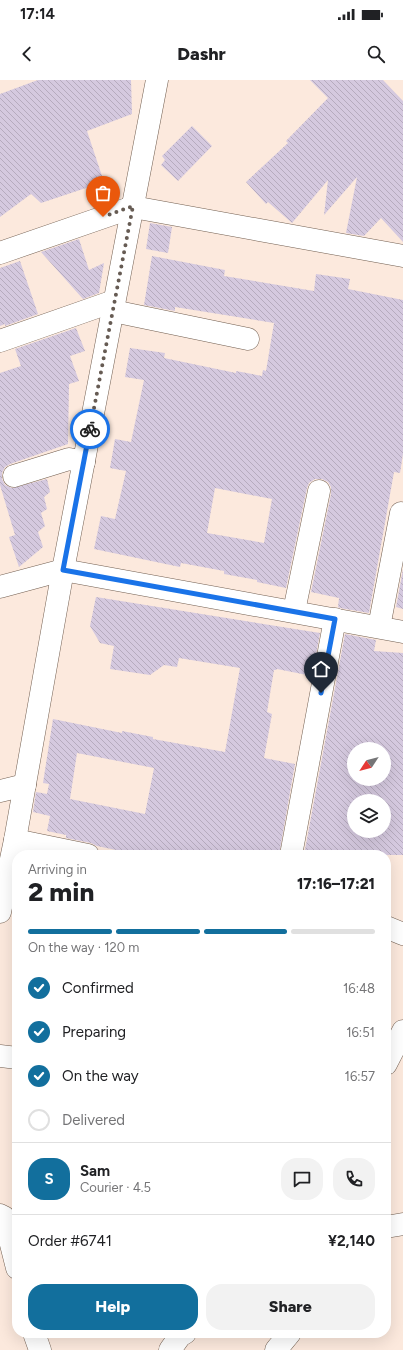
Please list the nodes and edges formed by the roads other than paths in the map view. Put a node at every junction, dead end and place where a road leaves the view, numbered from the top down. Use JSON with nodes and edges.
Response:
{"nodes":[{"id":1,"x":157,"y":80,"type":"edge"},
{"id":2,"x":133,"y":206,"type":"junction"},
{"id":3,"x":0,"y":253,"type":"edge"},
{"id":4,"x":403,"y":256,"type":"edge"},
{"id":5,"x":114,"y":306,"type":"junction"},
{"id":6,"x":248,"y":339,"type":"dead end"},
{"id":7,"x":0,"y":341,"type":"edge"},
{"id":8,"x":84,"y":462,"type":"junction"},
{"id":9,"x":14,"y":476,"type":"dead end"},
{"id":10,"x":319,"y":491,"type":"dead end"},
{"id":11,"x":401,"y":513,"type":"dead end"},
{"id":12,"x":63,"y":570,"type":"junction"},
{"id":13,"x":0,"y":587,"type":"edge"},
{"id":14,"x":294,"y":611,"type":"junction"},
{"id":15,"x":335,"y":619,"type":"junction"},
{"id":16,"x":379,"y":627,"type":"junction"},
{"id":17,"x":403,"y":632,"type":"edge"},
{"id":18,"x":25,"y":785,"type":"junction"},
{"id":19,"x":0,"y":791,"type":"edge"},
{"id":20,"x":15,"y":840,"type":"junction"},
{"id":21,"x":13,"y":850,"type":"edge"},
{"id":22,"x":64,"y":850,"type":"edge"},
{"id":23,"x":292,"y":850,"type":"edge"},
{"id":24,"x":12,"y":854,"type":"edge"},
{"id":25,"x":0,"y":912,"type":"edge"},
{"id":26,"x":391,"y":928,"type":"edge"},
{"id":27,"x":403,"y":934,"type":"edge"},
{"id":28,"x":403,"y":1031,"type":"edge"},
{"id":29,"x":391,"y":1054,"type":"edge"},
{"id":30,"x":0,"y":1056,"type":"edge"},
{"id":31,"x":12,"y":1057,"type":"edge"},
{"id":32,"x":403,"y":1068,"type":"edge"},
{"id":33,"x":391,"y":1069,"type":"edge"},
{"id":34,"x":0,"y":1215,"type":"edge"},
{"id":35,"x":403,"y":1224,"type":"edge"},
{"id":36,"x":391,"y":1226,"type":"edge"},
{"id":37,"x":12,"y":1248,"type":"edge"},
{"id":38,"x":36,"y":1338,"type":"edge"},
{"id":39,"x":181,"y":1338,"type":"edge"},
{"id":40,"x":286,"y":1338,"type":"edge"},
{"id":41,"x":40,"y":1350,"type":"edge"},
{"id":42,"x":170,"y":1350,"type":"edge"},
{"id":43,"x":276,"y":1350,"type":"edge"}],
"edges":[{"from":1,"to":2,"type":"street"},
{"from":2,"to":3,"type":"street"},
{"from":2,"to":4,"type":"street"},
{"from":2,"to":5,"type":"street"},
{"from":5,"to":6,"type":"street"},
{"from":5,"to":7,"type":"street"},
{"from":5,"to":8,"type":"street"},
{"from":8,"to":9,"type":"street"},
{"from":8,"to":12,"type":"street"},
{"from":10,"to":14,"type":"street"},
{"from":11,"to":16,"type":"street"},
{"from":12,"to":13,"type":"street"},
{"from":12,"to":14,"type":"street"},
{"from":12,"to":18,"type":"street"},
{"from":14,"to":15,"type":"street"},
{"from":15,"to":16,"type":"street"},
{"from":15,"to":23,"type":"street"},
{"from":16,"to":17,"type":"street"},
{"from":18,"to":19,"type":"street"},
{"from":18,"to":20,"type":"street"},
{"from":20,"to":21,"type":"street"},
{"from":20,"to":22,"type":"street"},
{"from":24,"to":25,"type":"street"},
{"from":26,"to":27,"type":"street"},
{"from":28,"to":29,"type":"street"},
{"from":30,"to":31,"type":"street"},
{"from":32,"to":33,"type":"street"},
{"from":34,"to":37,"type":"street"},
{"from":35,"to":36,"type":"street"},
{"from":38,"to":41,"type":"street"},
{"from":39,"to":42,"type":"street"},
{"from":40,"to":43,"type":"street"}]}
